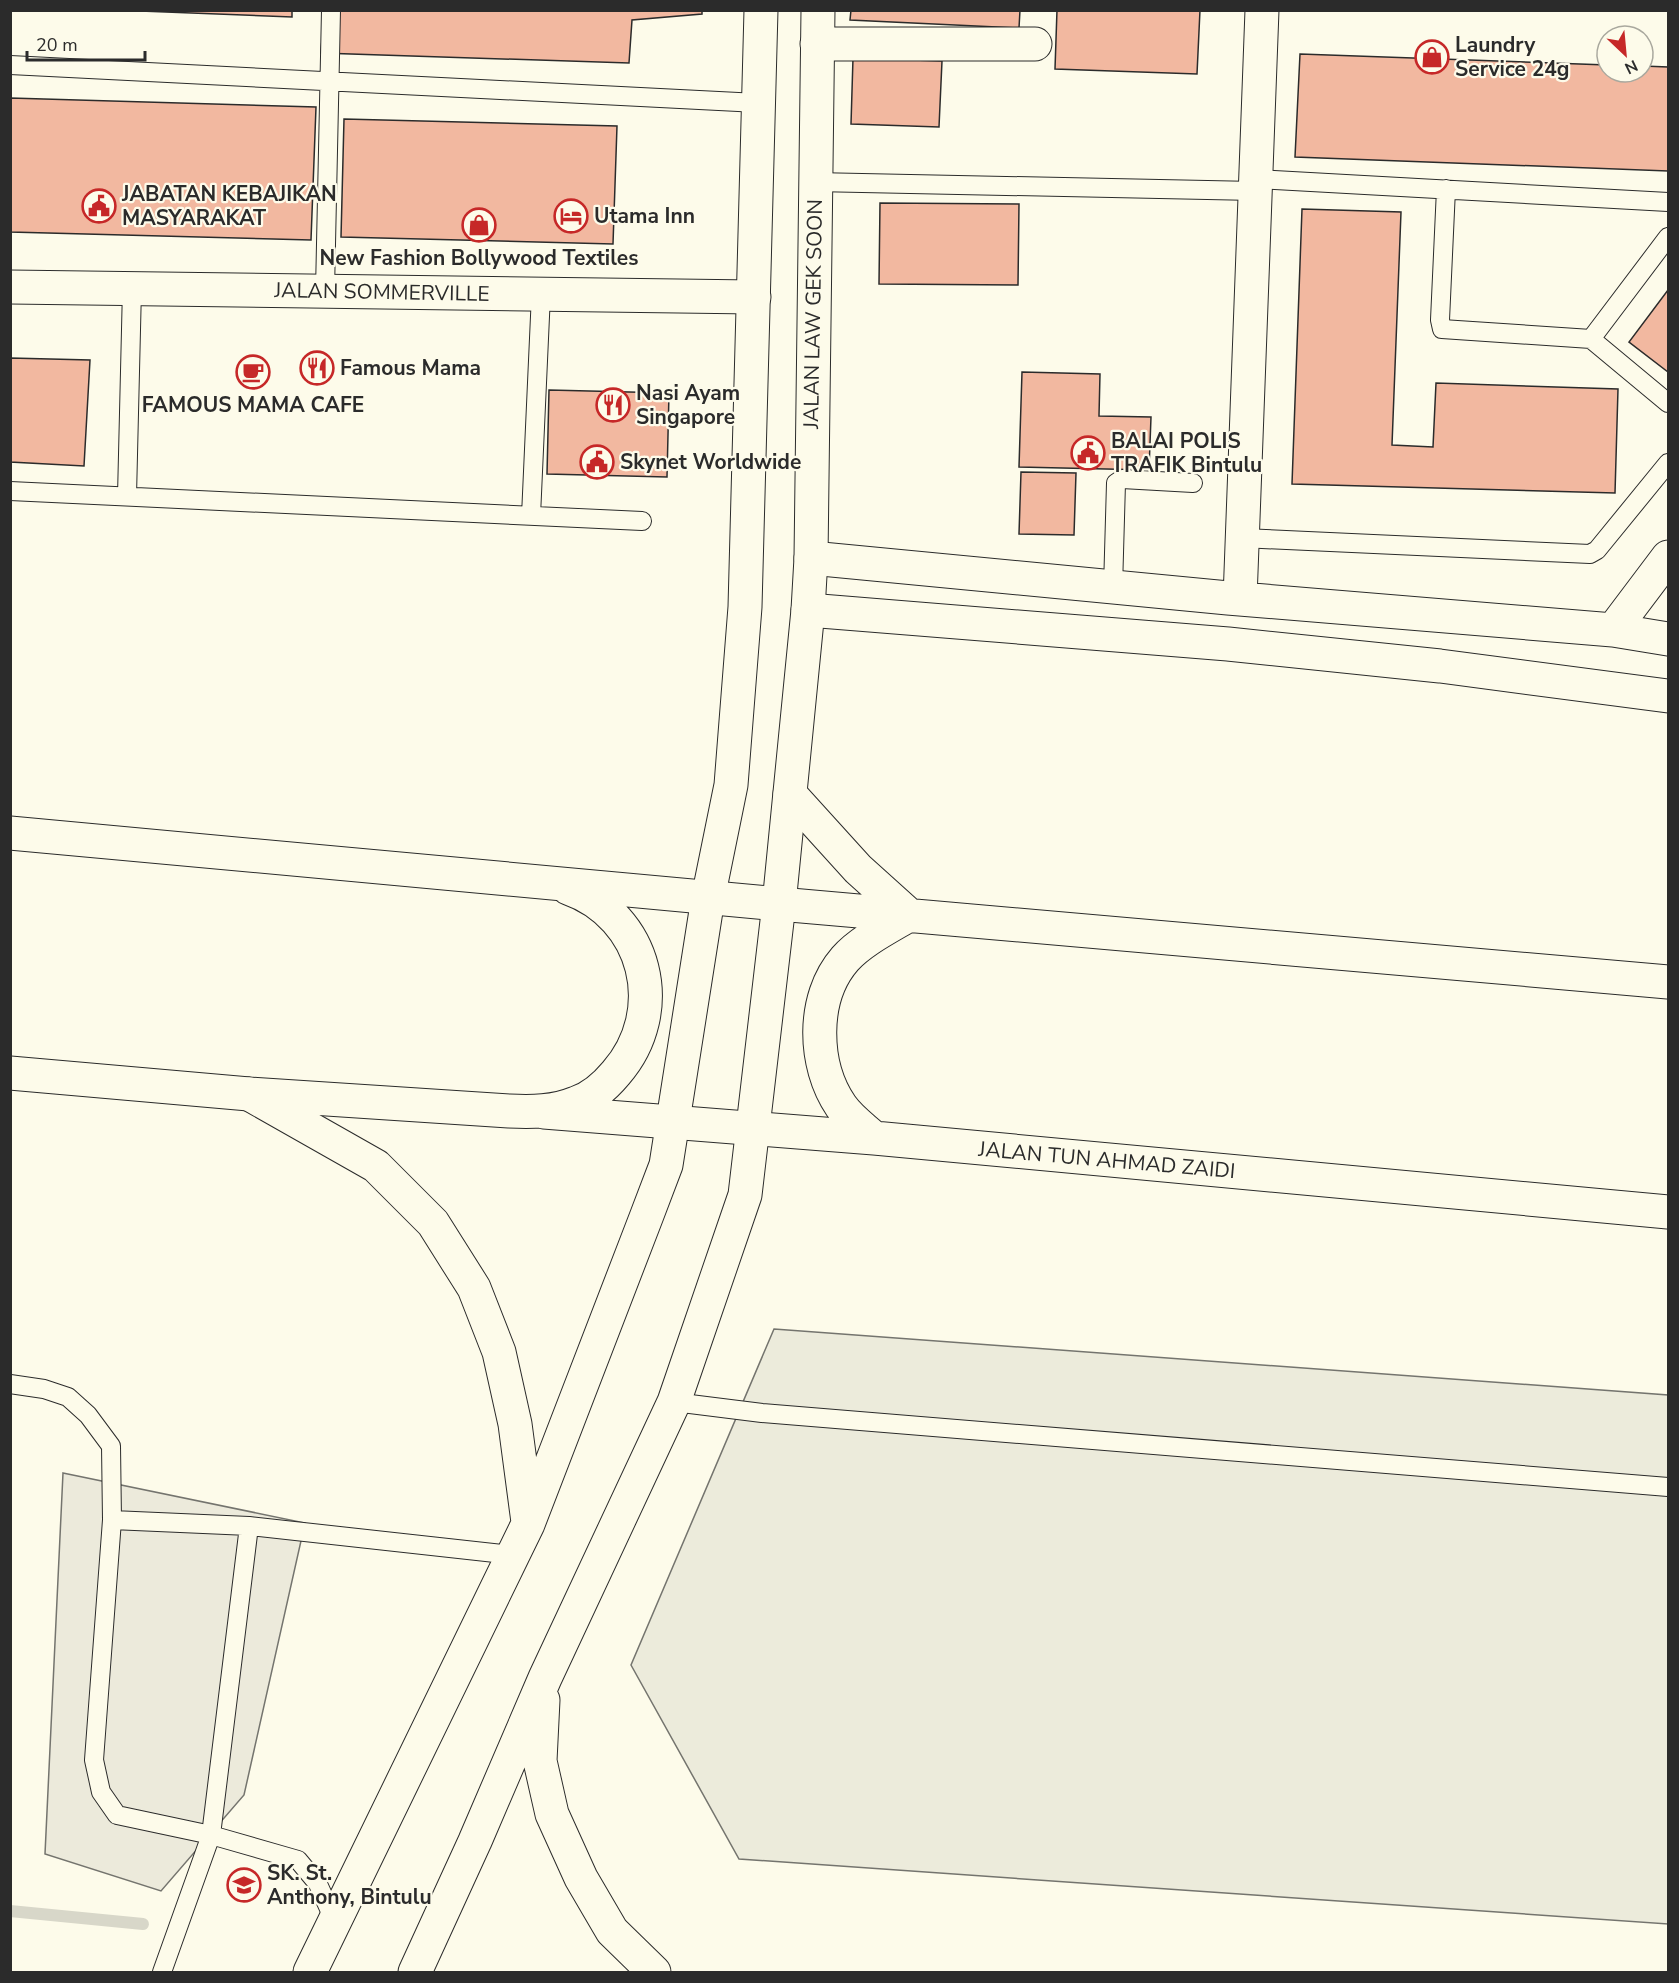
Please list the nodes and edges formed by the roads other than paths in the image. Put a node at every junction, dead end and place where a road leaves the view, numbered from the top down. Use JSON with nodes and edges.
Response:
{"nodes":[{"id":1,"x":331,"y":10,"type":"edge"},
{"id":2,"x":761,"y":10,"type":"edge"},
{"id":3,"x":818,"y":10,"type":"edge"},
{"id":4,"x":1262,"y":10,"type":"edge"},
{"id":5,"x":817,"y":44,"type":"junction"},
{"id":6,"x":1035,"y":45,"type":"dead end"},
{"id":7,"x":10,"y":65,"type":"edge"},
{"id":8,"x":330,"y":82,"type":"junction"},
{"id":9,"x":758,"y":104,"type":"junction"},
{"id":10,"x":814,"y":182,"type":"junction"},
{"id":11,"x":1255,"y":185,"type":"junction"},
{"id":12,"x":1446,"y":189,"type":"junction"},
{"id":13,"x":1668,"y":201,"type":"edge"},
{"id":14,"x":1668,"y":237,"type":"edge"},
{"id":15,"x":10,"y":287,"type":"edge"},
{"id":16,"x":132,"y":288,"type":"junction"},
{"id":17,"x":325,"y":291,"type":"junction"},
{"id":18,"x":542,"y":294,"type":"junction"},
{"id":19,"x":754,"y":297,"type":"junction"},
{"id":20,"x":1591,"y":339,"type":"junction"},
{"id":21,"x":1668,"y":403,"type":"edge"},
{"id":22,"x":1668,"y":463,"type":"edge"},
{"id":23,"x":1193,"y":483,"type":"dead end"},
{"id":24,"x":10,"y":491,"type":"edge"},
{"id":25,"x":127,"y":496,"type":"junction"},
{"id":26,"x":531,"y":516,"type":"junction"},
{"id":27,"x":642,"y":521,"type":"dead end"},
{"id":28,"x":1242,"y":538,"type":"junction"},
{"id":29,"x":1668,"y":557,"type":"edge"},
{"id":30,"x":811,"y":558,"type":"junction"},
{"id":31,"x":1113,"y":588,"type":"junction"},
{"id":32,"x":1234,"y":599,"type":"junction"},
{"id":33,"x":808,"y":610,"type":"junction"},
{"id":34,"x":1613,"y":630,"type":"junction"},
{"id":35,"x":1668,"y":639,"type":"edge"},
{"id":36,"x":1228,"y":644,"type":"junction"},
{"id":37,"x":1668,"y":696,"type":"edge"},
{"id":38,"x":790,"y":794,"type":"junction"},
{"id":39,"x":10,"y":833,"type":"edge"},
{"id":40,"x":551,"y":883,"type":"junction"},
{"id":41,"x":708,"y":898,"type":"junction"},
{"id":42,"x":779,"y":904,"type":"junction"},
{"id":43,"x":909,"y":915,"type":"junction"},
{"id":44,"x":1668,"y":982,"type":"edge"},
{"id":45,"x":10,"y":1073,"type":"edge"},
{"id":46,"x":249,"y":1094,"type":"junction"},
{"id":47,"x":544,"y":1112,"type":"junction"},
{"id":48,"x":672,"y":1122,"type":"junction"},
{"id":49,"x":753,"y":1129,"type":"junction"},
{"id":50,"x":874,"y":1138,"type":"junction"},
{"id":51,"x":1668,"y":1212,"type":"edge"},
{"id":52,"x":10,"y":1384,"type":"edge"},
{"id":53,"x":674,"y":1402,"type":"junction"},
{"id":54,"x":1668,"y":1488,"type":"edge"},
{"id":55,"x":112,"y":1520,"type":"junction"},
{"id":56,"x":528,"y":1524,"type":"junction"},
{"id":57,"x":249,"y":1526,"type":"junction"},
{"id":58,"x":512,"y":1555,"type":"junction"},
{"id":59,"x":545,"y":1678,"type":"junction"},
{"id":60,"x":211,"y":1835,"type":"junction"},
{"id":61,"x":334,"y":1920,"type":"junction"},
{"id":62,"x":162,"y":1972,"type":"edge"},
{"id":63,"x":310,"y":1972,"type":"edge"},
{"id":64,"x":415,"y":1972,"type":"edge"},
{"id":65,"x":654,"y":1972,"type":"edge"}],
"edges":[{"from":1,"to":8,"type":"lane"},
{"from":2,"to":9,"type":"main road"},
{"from":3,"to":5,"type":"main road","name":"JALAN LAW GEK SOON"},
{"from":4,"to":11,"type":"main road"},
{"from":5,"to":6,"type":"main road"},
{"from":5,"to":10,"type":"main road","name":"JALAN LAW GEK SOON"},
{"from":7,"to":8,"type":"lane"},
{"from":8,"to":9,"type":"lane"},
{"from":8,"to":17,"type":"lane"},
{"from":9,"to":19,"type":"main road"},
{"from":10,"to":11,"type":"lane"},
{"from":10,"to":30,"type":"main road","name":"JALAN LAW GEK SOON"},
{"from":11,"to":12,"type":"lane"},
{"from":11,"to":28,"type":"main road"},
{"from":12,"to":13,"type":"lane"},
{"from":12,"to":20,"type":"lane"},
{"from":14,"to":20,"type":"lane"},
{"from":15,"to":16,"type":"main road","name":"JALAN SOMMERVILLE"},
{"from":16,"to":17,"type":"main road","name":"JALAN SOMMERVILLE"},
{"from":16,"to":25,"type":"lane"},
{"from":17,"to":18,"type":"main road","name":"JALAN SOMMERVILLE"},
{"from":18,"to":19,"type":"main road","name":"JALAN SOMMERVILLE"},
{"from":18,"to":26,"type":"lane"},
{"from":19,"to":41,"type":"main road"},
{"from":20,"to":21,"type":"lane"},
{"from":22,"to":28,"type":"lane"},
{"from":23,"to":31,"type":"lane"},
{"from":24,"to":25,"type":"lane"},
{"from":25,"to":26,"type":"lane"},
{"from":26,"to":27,"type":"lane"},
{"from":28,"to":32,"type":"main road"},
{"from":29,"to":34,"type":"main road"},
{"from":30,"to":31,"type":"main road"},
{"from":30,"to":33,"type":"main road","name":"JALAN LAW GEK SOON"},
{"from":31,"to":32,"type":"main road"},
{"from":32,"to":34,"type":"main road"},
{"from":32,"to":36,"type":"main road"},
{"from":33,"to":36,"type":"main road"},
{"from":33,"to":38,"type":"main road","name":"JALAN LAW GEK SOON"},
{"from":34,"to":35,"type":"main road"},
{"from":36,"to":37,"type":"main road"},
{"from":38,"to":42,"type":"main road","name":"JALAN LAW GEK SOON"},
{"from":38,"to":43,"type":"main road"},
{"from":39,"to":40,"type":"main road"},
{"from":40,"to":41,"type":"main road"},
{"from":40,"to":47,"type":"main road"},
{"from":41,"to":42,"type":"main road"},
{"from":41,"to":48,"type":"main road"},
{"from":42,"to":43,"type":"main road"},
{"from":42,"to":49,"type":"main road","name":"JALAN LAW GEK SOON"},
{"from":43,"to":44,"type":"main road"},
{"from":43,"to":50,"type":"main road"},
{"from":45,"to":46,"type":"main road","name":"JALAN TUN AHMAD ZAIDI"},
{"from":46,"to":47,"type":"main road","name":"JALAN TUN AHMAD ZAIDI"},
{"from":46,"to":56,"type":"main road"},
{"from":47,"to":48,"type":"main road","name":"JALAN TUN AHMAD ZAIDI"},
{"from":48,"to":49,"type":"main road","name":"JALAN TUN AHMAD ZAIDI"},
{"from":48,"to":56,"type":"main road"},
{"from":49,"to":50,"type":"main road","name":"JALAN TUN AHMAD ZAIDI"},
{"from":49,"to":53,"type":"main road","name":"JALAN LAW GEK SOON"},
{"from":50,"to":51,"type":"main road","name":"JALAN TUN AHMAD ZAIDI"},
{"from":52,"to":55,"type":"lane"},
{"from":53,"to":54,"type":"lane"},
{"from":53,"to":59,"type":"main road","name":"JALAN LAW GEK SOON"},
{"from":55,"to":57,"type":"lane"},
{"from":55,"to":60,"type":"lane"},
{"from":56,"to":58,"type":"main road"},
{"from":57,"to":58,"type":"lane"},
{"from":57,"to":60,"type":"lane"},
{"from":58,"to":61,"type":"main road"},
{"from":59,"to":64,"type":"main road","name":"JALAN LAW GEK SOON"},
{"from":59,"to":65,"type":"main road"},
{"from":60,"to":61,"type":"lane"},
{"from":60,"to":62,"type":"lane"},
{"from":61,"to":63,"type":"main road"}]}
